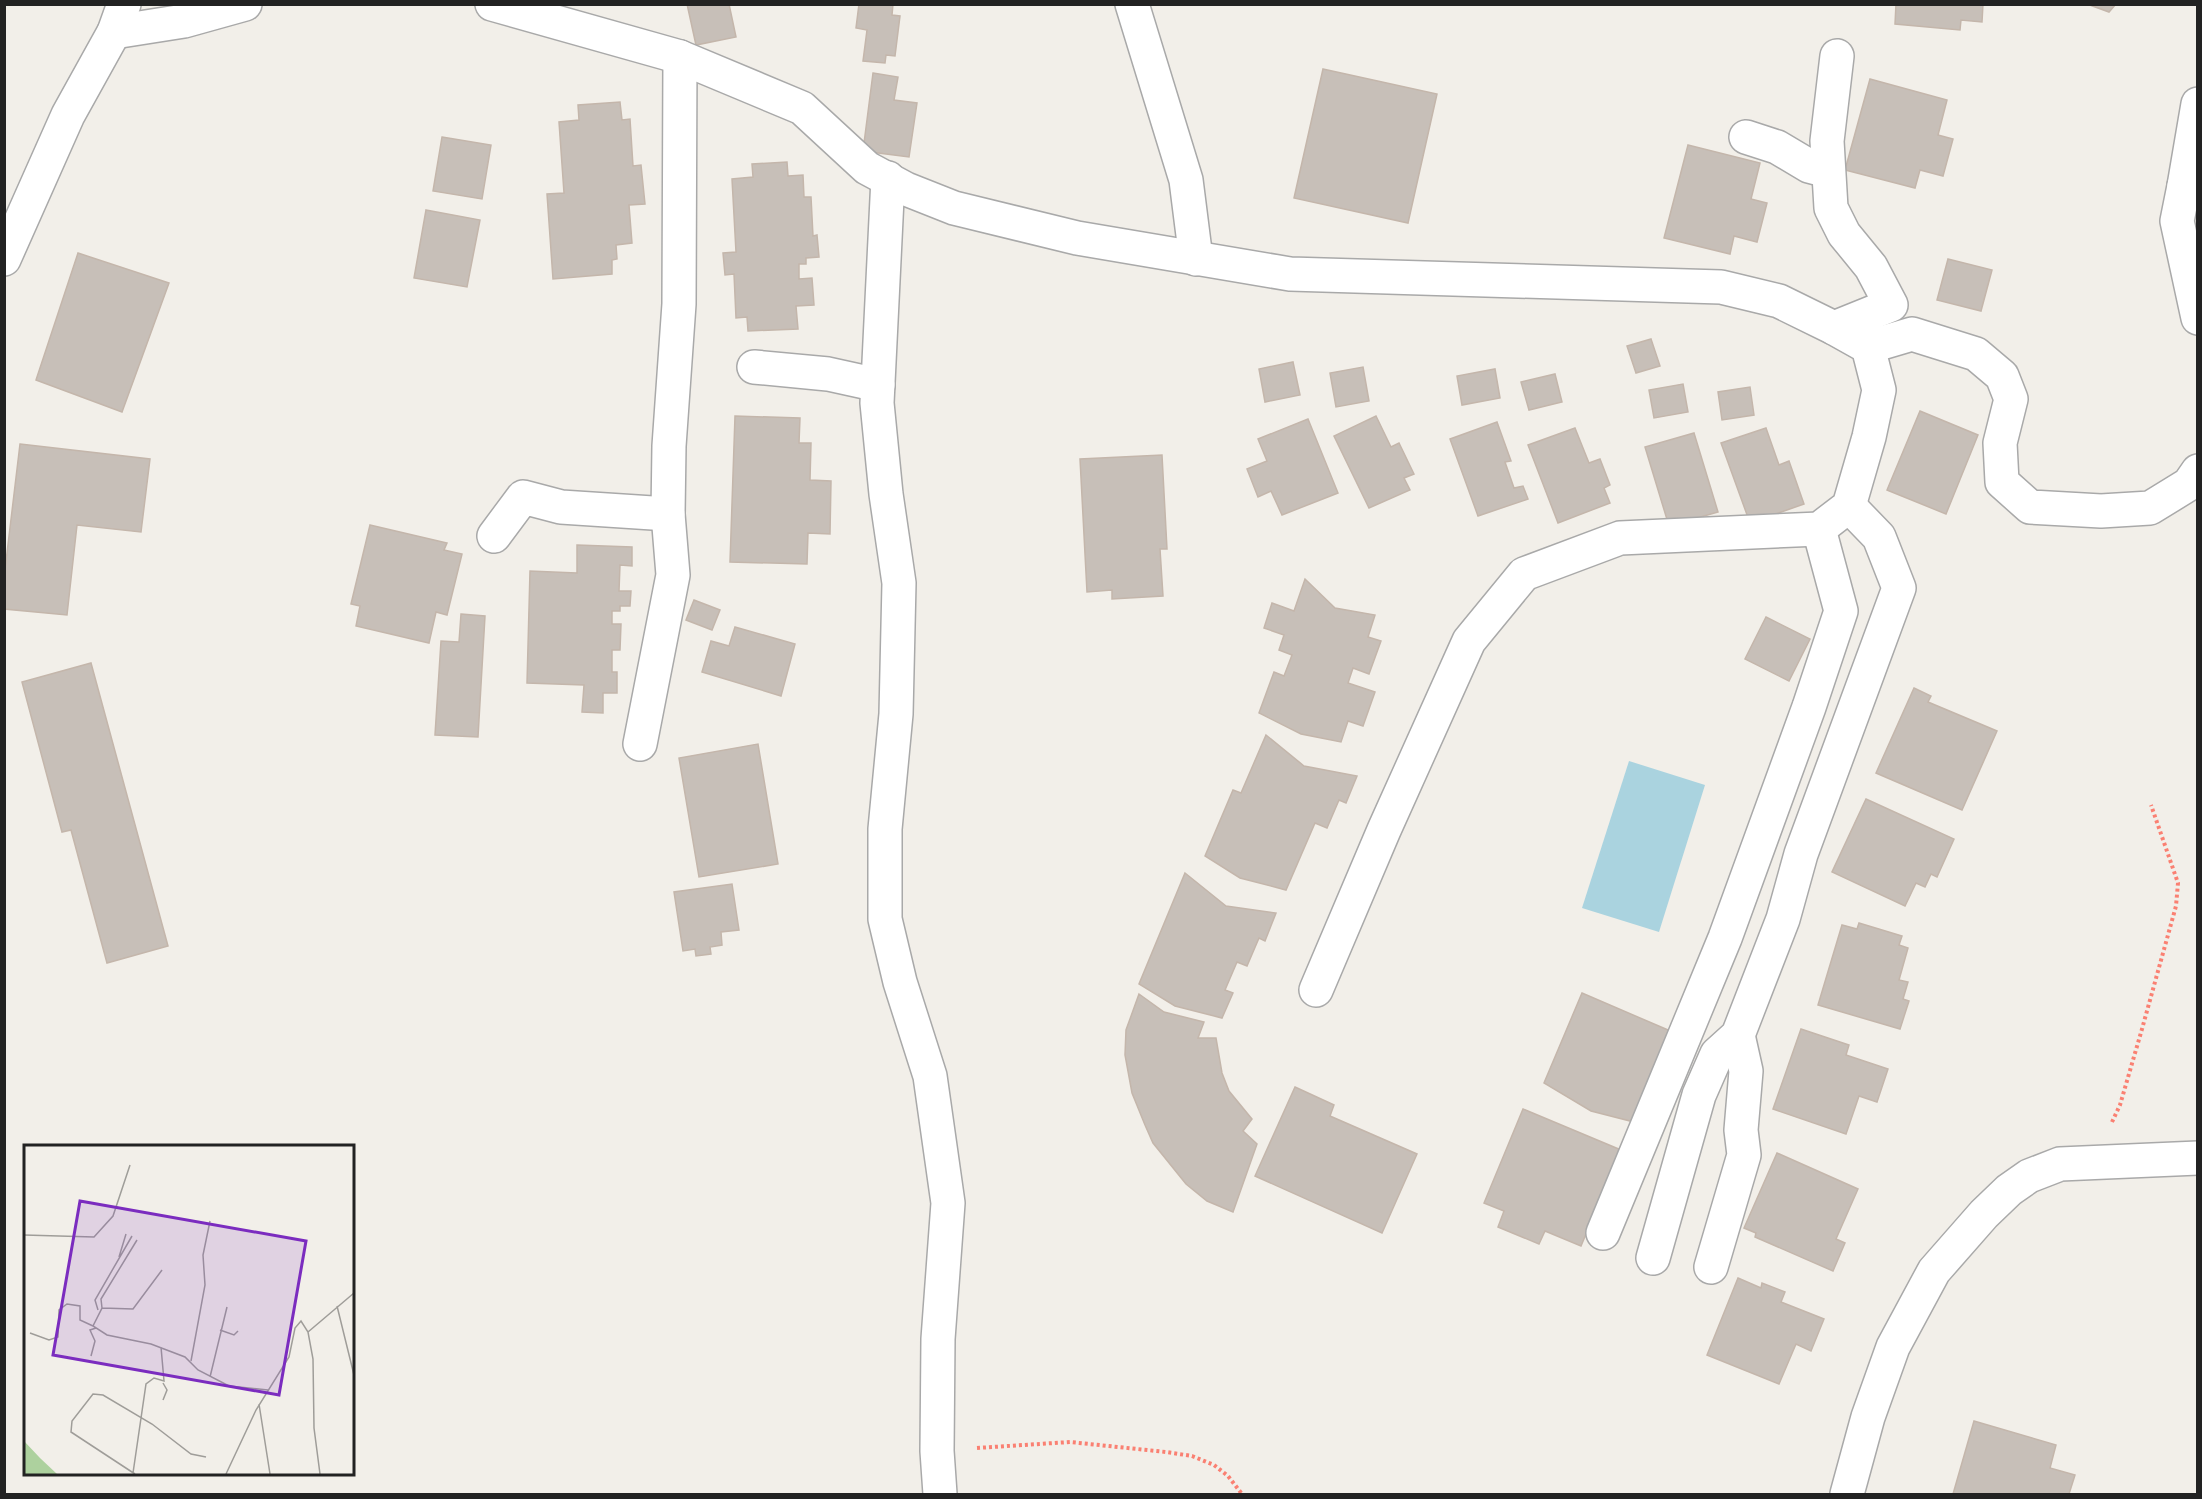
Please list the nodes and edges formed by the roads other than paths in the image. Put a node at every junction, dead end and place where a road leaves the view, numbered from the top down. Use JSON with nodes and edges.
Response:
{"nodes":[{"id":1,"x":245,"y":4,"type":"edge"},
{"id":2,"x":492,"y":4,"type":"edge"},
{"id":3,"x":1132,"y":4,"type":"edge"},
{"id":4,"x":119,"y":18,"type":"edge"},
{"id":5,"x":680,"y":57,"type":"junction"},
{"id":6,"x":1837,"y":57,"type":"dead end"},
{"id":7,"x":2198,"y":104,"type":"edge"},
{"id":8,"x":1746,"y":137,"type":"dead end"},
{"id":9,"x":1828,"y":171,"type":"junction"},
{"id":10,"x":888,"y":178,"type":"junction"},
{"id":11,"x":2191,"y":180,"type":"edge"},
{"id":12,"x":4,"y":259,"type":"edge"},
{"id":13,"x":1196,"y":260,"type":"junction"},
{"id":14,"x":2198,"y":318,"type":"edge"},
{"id":15,"x":1834,"y":328,"type":"junction"},
{"id":16,"x":1868,"y":347,"type":"junction"},
{"id":17,"x":754,"y":367,"type":"dead end"},
{"id":18,"x":878,"y":385,"type":"junction"},
{"id":19,"x":2198,"y":471,"type":"edge"},
{"id":20,"x":1849,"y":507,"type":"junction"},
{"id":21,"x":668,"y":514,"type":"junction"},
{"id":22,"x":1819,"y":529,"type":"junction"},
{"id":23,"x":494,"y":536,"type":"dead end"},
{"id":24,"x":640,"y":744,"type":"dead end"},
{"id":25,"x":1316,"y":990,"type":"dead end"},
{"id":26,"x":1738,"y":1035,"type":"junction"},
{"id":27,"x":2198,"y":1158,"type":"edge"},
{"id":28,"x":1603,"y":1233,"type":"dead end"},
{"id":29,"x":1653,"y":1258,"type":"dead end"},
{"id":30,"x":1711,"y":1267,"type":"dead end"},
{"id":31,"x":940,"y":1494,"type":"edge"},
{"id":32,"x":1847,"y":1494,"type":"edge"}],
"edges":[{"from":1,"to":4,"type":"street"},
{"from":2,"to":5,"type":"street"},
{"from":3,"to":13,"type":"street"},
{"from":4,"to":12,"type":"street"},
{"from":5,"to":10,"type":"street"},
{"from":5,"to":21,"type":"street"},
{"from":6,"to":9,"type":"street"},
{"from":7,"to":11,"type":"street"},
{"from":8,"to":9,"type":"street"},
{"from":9,"to":15,"type":"street"},
{"from":10,"to":13,"type":"street"},
{"from":10,"to":18,"type":"street"},
{"from":11,"to":14,"type":"street"},
{"from":13,"to":15,"type":"street"},
{"from":15,"to":16,"type":"street"},
{"from":16,"to":19,"type":"street"},
{"from":16,"to":20,"type":"street"},
{"from":17,"to":18,"type":"street"},
{"from":18,"to":31,"type":"street"},
{"from":20,"to":22,"type":"street"},
{"from":20,"to":26,"type":"street"},
{"from":21,"to":23,"type":"street"},
{"from":21,"to":24,"type":"street"},
{"from":22,"to":25,"type":"street"},
{"from":22,"to":28,"type":"street"},
{"from":26,"to":29,"type":"street"},
{"from":26,"to":30,"type":"street"},
{"from":27,"to":32,"type":"street"}]}
